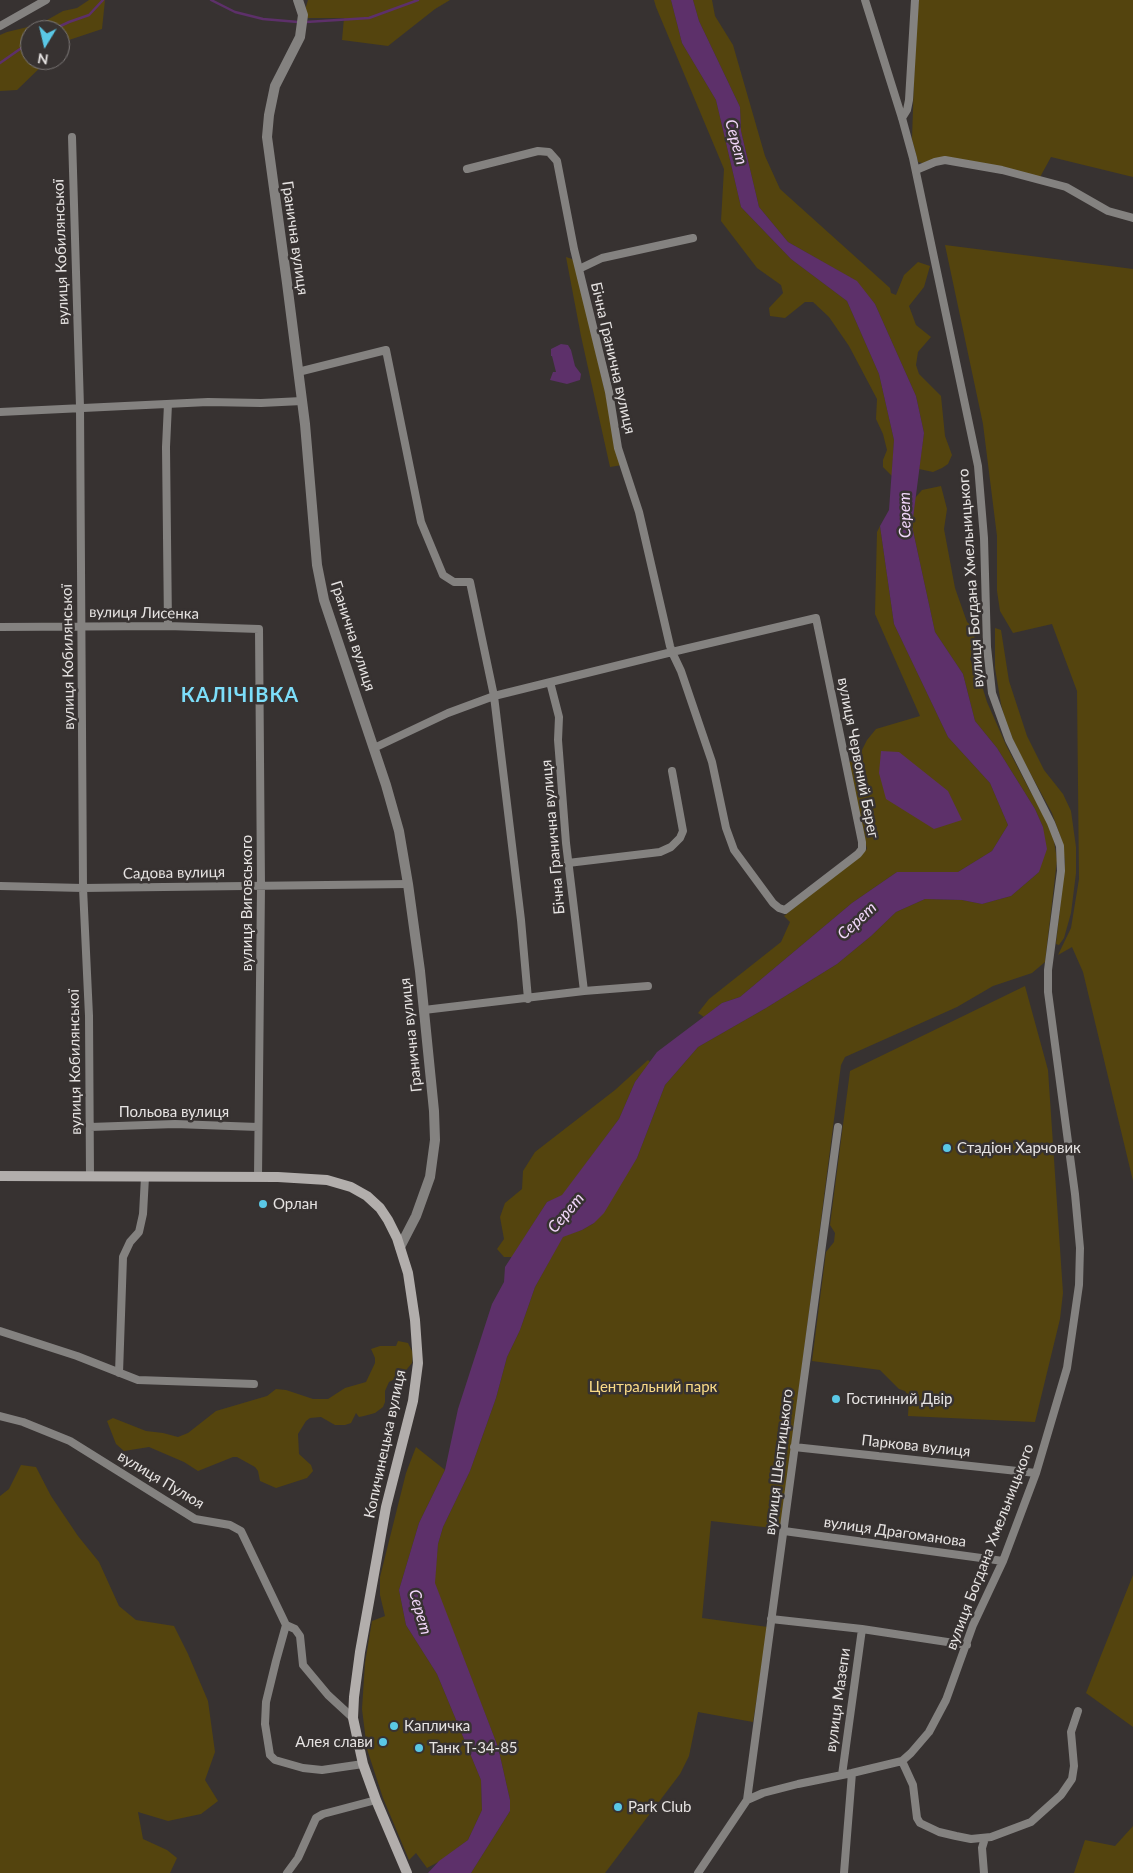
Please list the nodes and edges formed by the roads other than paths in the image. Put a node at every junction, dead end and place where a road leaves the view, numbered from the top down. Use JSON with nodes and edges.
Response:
{"nodes":[{"id":1,"x":46,"y":0,"type":"edge"},
{"id":2,"x":298,"y":0,"type":"edge"},
{"id":3,"x":865,"y":0,"type":"edge"},
{"id":4,"x":915,"y":0,"type":"edge"},
{"id":5,"x":0,"y":26,"type":"edge"},
{"id":6,"x":902,"y":118,"type":"junction"},
{"id":7,"x":72,"y":137,"type":"dead end"},
{"id":8,"x":467,"y":169,"type":"dead end"},
{"id":9,"x":916,"y":170,"type":"junction"},
{"id":10,"x":1133,"y":218,"type":"edge"},
{"id":11,"x":693,"y":238,"type":"dead end"},
{"id":12,"x":579,"y":269,"type":"junction"},
{"id":13,"x":298,"y":372,"type":"junction"},
{"id":14,"x":302,"y":401,"type":"junction"},
{"id":15,"x":168,"y":404,"type":"junction"},
{"id":16,"x":80,"y":407,"type":"junction"},
{"id":17,"x":0,"y":412,"type":"edge"},
{"id":18,"x":81,"y":626,"type":"junction"},
{"id":19,"x":168,"y":626,"type":"junction"},
{"id":20,"x":0,"y":627,"type":"edge"},
{"id":21,"x":258,"y":628,"type":"joint"},
{"id":22,"x":672,"y":652,"type":"junction"},
{"id":23,"x":550,"y":682,"type":"junction"},
{"id":24,"x":494,"y":696,"type":"junction"},
{"id":25,"x":374,"y":748,"type":"junction"},
{"id":26,"x":672,"y":771,"type":"dead end"},
{"id":27,"x":568,"y":863,"type":"junction"},
{"id":28,"x":408,"y":884,"type":"junction"},
{"id":29,"x":0,"y":886,"type":"edge"},
{"id":30,"x":261,"y":886,"type":"junction"},
{"id":31,"x":84,"y":888,"type":"junction"},
{"id":32,"x":648,"y":986,"type":"dead end"},
{"id":33,"x":584,"y":991,"type":"junction"},
{"id":34,"x":528,"y":999,"type":"junction"},
{"id":35,"x":424,"y":1010,"type":"junction"},
{"id":36,"x":90,"y":1127,"type":"junction"},
{"id":37,"x":258,"y":1127,"type":"junction"},
{"id":38,"x":838,"y":1127,"type":"dead end"},
{"id":39,"x":0,"y":1176,"type":"edge"},
{"id":40,"x":90,"y":1176,"type":"junction"},
{"id":41,"x":145,"y":1177,"type":"junction"},
{"id":42,"x":258,"y":1177,"type":"junction"},
{"id":43,"x":400,"y":1247,"type":"junction"},
{"id":44,"x":0,"y":1331,"type":"edge"},
{"id":45,"x":119,"y":1373,"type":"junction"},
{"id":46,"x":254,"y":1384,"type":"dead end"},
{"id":47,"x":0,"y":1416,"type":"edge"},
{"id":48,"x":794,"y":1447,"type":"junction"},
{"id":49,"x":1036,"y":1473,"type":"junction"},
{"id":50,"x":784,"y":1531,"type":"junction"},
{"id":51,"x":1003,"y":1561,"type":"junction"},
{"id":52,"x":771,"y":1619,"type":"junction"},
{"id":53,"x":286,"y":1626,"type":"junction"},
{"id":54,"x":862,"y":1629,"type":"junction"},
{"id":55,"x":967,"y":1645,"type":"junction"},
{"id":56,"x":1078,"y":1711,"type":"dead end"},
{"id":57,"x":353,"y":1718,"type":"junction"},
{"id":58,"x":902,"y":1761,"type":"junction"},
{"id":59,"x":363,"y":1764,"type":"junction"},
{"id":60,"x":852,"y":1774,"type":"junction"},
{"id":61,"x":842,"y":1775,"type":"junction"},
{"id":62,"x":376,"y":1800,"type":"junction"},
{"id":63,"x":747,"y":1800,"type":"junction"},
{"id":64,"x":985,"y":1838,"type":"junction"},
{"id":65,"x":406,"y":1869,"type":"edge"},
{"id":66,"x":287,"y":1873,"type":"edge"},
{"id":67,"x":698,"y":1873,"type":"edge"},
{"id":68,"x":844,"y":1873,"type":"edge"},
{"id":69,"x":984,"y":1873,"type":"edge"}],
"edges":[{"from":1,"to":5,"type":"street"},
{"from":2,"to":13,"type":"street","name":"Гранична вулиця"},
{"from":3,"to":6,"type":"street","name":"вулиця Богдана Хмельницького"},
{"from":4,"to":6,"type":"street"},
{"from":6,"to":9,"type":"street","name":"вулиця Богдана Хмельницького"},
{"from":7,"to":16,"type":"street","name":"вулиця Кобилянської"},
{"from":8,"to":12,"type":"street","name":"Бічна Гранична вулиця"},
{"from":9,"to":10,"type":"street"},
{"from":9,"to":49,"type":"street","name":"вулиця Богдана Хмельницького"},
{"from":11,"to":12,"type":"street"},
{"from":12,"to":22,"type":"street","name":"Бічна Гранична вулиця"},
{"from":13,"to":14,"type":"street","name":"Гранична вулиця"},
{"from":13,"to":24,"type":"street"},
{"from":14,"to":15,"type":"street"},
{"from":14,"to":25,"type":"street","name":"Гранична вулиця"},
{"from":15,"to":16,"type":"street"},
{"from":15,"to":19,"type":"street"},
{"from":16,"to":17,"type":"street"},
{"from":16,"to":18,"type":"street","name":"вулиця Кобилянської"},
{"from":18,"to":19,"type":"street","name":"вулиця Лисенка"},
{"from":18,"to":20,"type":"street","name":"вулиця Лисенка"},
{"from":18,"to":31,"type":"street","name":"вулиця Кобилянської"},
{"from":19,"to":21,"type":"street","name":"вулиця Лисенка"},
{"from":21,"to":30,"type":"street","name":"вулиця Виговського"},
{"from":22,"to":22,"type":"street","name":"вулиця Червоний Берег"},
{"from":22,"to":23,"type":"street"},
{"from":23,"to":24,"type":"street"},
{"from":23,"to":27,"type":"street","name":"Бічна Гранична вулиця"},
{"from":24,"to":25,"type":"street"},
{"from":24,"to":34,"type":"street"},
{"from":25,"to":28,"type":"street","name":"Гранична вулиця"},
{"from":26,"to":27,"type":"street"},
{"from":27,"to":33,"type":"street","name":"Бічна Гранична вулиця"},
{"from":28,"to":30,"type":"street","name":"Садова вулиця"},
{"from":28,"to":35,"type":"street","name":"Гранична вулиця"},
{"from":29,"to":31,"type":"street","name":"Садова вулиця"},
{"from":30,"to":31,"type":"street","name":"Садова вулиця"},
{"from":30,"to":37,"type":"street","name":"вулиця Виговського"},
{"from":31,"to":36,"type":"street","name":"вулиця Кобилянської"},
{"from":32,"to":33,"type":"street"},
{"from":33,"to":34,"type":"street"},
{"from":34,"to":35,"type":"street"},
{"from":35,"to":43,"type":"street","name":"Гранична вулиця"},
{"from":36,"to":37,"type":"street","name":"Польова вулиця"},
{"from":36,"to":40,"type":"street","name":"вулиця Кобилянської"},
{"from":37,"to":42,"type":"street","name":"вулиця Виговського"},
{"from":38,"to":48,"type":"street","name":"вулиця Шептицького"},
{"from":39,"to":40,"type":"main road","name":"Копичинецька вулиця"},
{"from":40,"to":41,"type":"main road","name":"Копичинецька вулиця"},
{"from":41,"to":42,"type":"main road","name":"Копичинецька вулиця"},
{"from":41,"to":45,"type":"street"},
{"from":42,"to":43,"type":"main road","name":"Копичинецька вулиця"},
{"from":43,"to":57,"type":"main road","name":"Копичинецька вулиця"},
{"from":44,"to":45,"type":"street"},
{"from":45,"to":46,"type":"street"},
{"from":47,"to":53,"type":"street","name":"вулиця Пулюя"},
{"from":48,"to":49,"type":"street","name":"Паркова вулиця"},
{"from":48,"to":50,"type":"street","name":"вулиця Шептицького"},
{"from":49,"to":51,"type":"street","name":"вулиця Богдана Хмельницького"},
{"from":50,"to":51,"type":"street","name":"вулиця Драгоманова"},
{"from":50,"to":52,"type":"street","name":"вулиця Шептицького"},
{"from":51,"to":55,"type":"street","name":"вулиця Богдана Хмельницького"},
{"from":52,"to":54,"type":"street","name":"вулиця Мазепи"},
{"from":52,"to":63,"type":"street","name":"вулиця Шептицького"},
{"from":53,"to":57,"type":"street","name":"вулиця Пулюя"},
{"from":53,"to":59,"type":"street"},
{"from":54,"to":55,"type":"street","name":"вулиця Мазепи"},
{"from":54,"to":61,"type":"street","name":"вулиця Мазепи"},
{"from":55,"to":58,"type":"street","name":"вулиця Богдана Хмельницького"},
{"from":56,"to":64,"type":"street"},
{"from":57,"to":59,"type":"main road","name":"Копичинецька вулиця"},
{"from":58,"to":60,"type":"street"},
{"from":58,"to":64,"type":"street"},
{"from":59,"to":62,"type":"main road","name":"Копичинецька вулиця"},
{"from":60,"to":61,"type":"street"},
{"from":60,"to":68,"type":"street"},
{"from":61,"to":63,"type":"street"},
{"from":62,"to":65,"type":"main road","name":"Копичинецька вулиця"},
{"from":62,"to":66,"type":"street"},
{"from":63,"to":67,"type":"street"},
{"from":64,"to":69,"type":"street"}]}
